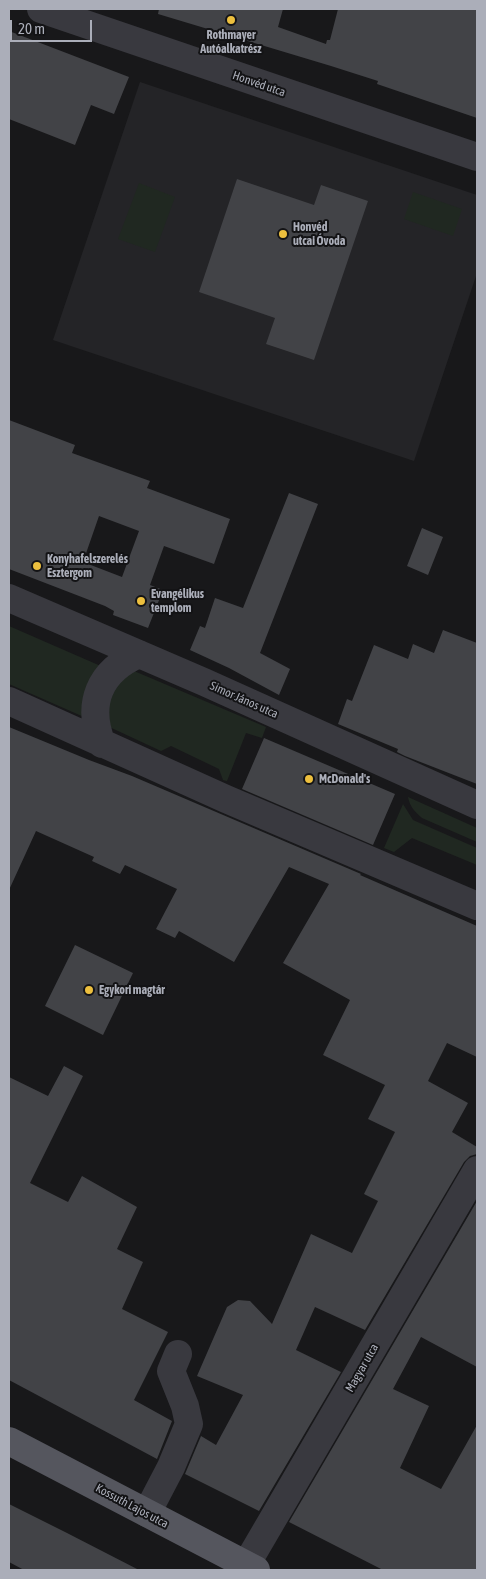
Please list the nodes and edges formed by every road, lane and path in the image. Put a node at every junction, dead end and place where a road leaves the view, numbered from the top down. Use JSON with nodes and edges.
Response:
{"nodes":[{"id":1,"x":41,"y":9,"type":"edge"},
{"id":2,"x":477,"y":157,"type":"edge"},
{"id":3,"x":9,"y":598,"type":"edge"},
{"id":4,"x":139,"y":654,"type":"junction"},
{"id":5,"x":9,"y":701,"type":"edge"},
{"id":6,"x":102,"y":744,"type":"junction"},
{"id":7,"x":477,"y":805,"type":"edge"},
{"id":8,"x":477,"y":906,"type":"edge"},
{"id":9,"x":477,"y":1170,"type":"edge"},
{"id":10,"x":178,"y":1354,"type":"dead end"},
{"id":11,"x":9,"y":1441,"type":"edge"},
{"id":12,"x":147,"y":1513,"type":"junction"},
{"id":13,"x":251,"y":1568,"type":"edge"}],
"edges":[{"from":1,"to":2,"type":"street","name":"Honvéd utca"},
{"from":3,"to":4,"type":"street","name":"Simor János utca"},
{"from":4,"to":6,"type":"street"},
{"from":4,"to":7,"type":"street","name":"Simor János utca"},
{"from":5,"to":6,"type":"street"},
{"from":6,"to":8,"type":"street"},
{"from":9,"to":13,"type":"street","name":"Magyar utca"},
{"from":10,"to":12,"type":"street"},
{"from":11,"to":12,"type":"main road","name":"Kossuth Lajos utca"},
{"from":12,"to":13,"type":"main road","name":"Kossuth Lajos utca"}]}
